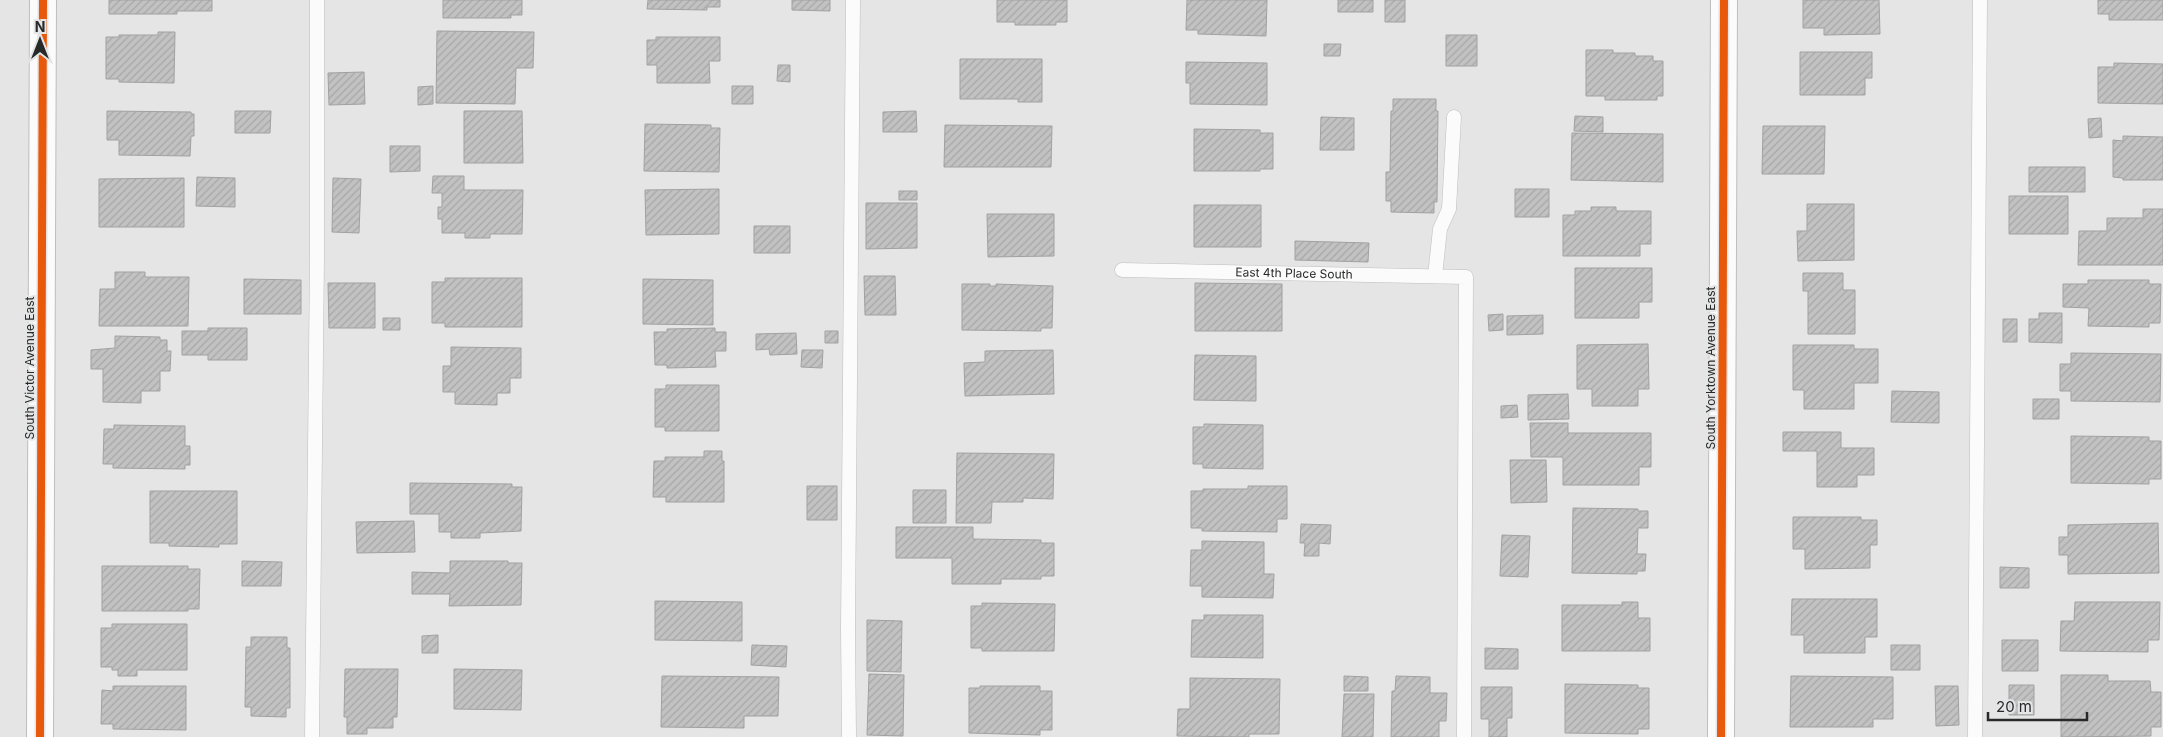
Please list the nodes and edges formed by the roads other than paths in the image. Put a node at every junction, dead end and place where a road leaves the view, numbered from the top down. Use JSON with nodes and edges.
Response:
{"nodes":[{"id":1,"x":43,"y":0,"type":"edge"},
{"id":2,"x":317,"y":0,"type":"edge"},
{"id":3,"x":853,"y":0,"type":"edge"},
{"id":4,"x":1724,"y":0,"type":"edge"},
{"id":5,"x":1980,"y":0,"type":"edge"},
{"id":6,"x":1454,"y":117,"type":"dead end"},
{"id":7,"x":1122,"y":270,"type":"dead end"},
{"id":8,"x":1435,"y":276,"type":"junction"},
{"id":9,"x":40,"y":737,"type":"edge"},
{"id":10,"x":312,"y":737,"type":"edge"},
{"id":11,"x":849,"y":737,"type":"edge"},
{"id":12,"x":1464,"y":737,"type":"edge"},
{"id":13,"x":1721,"y":737,"type":"edge"},
{"id":14,"x":1976,"y":737,"type":"edge"}],
"edges":[{"from":1,"to":9,"type":"street","name":"South Victor Avenue East"},
{"from":2,"to":10,"type":"lane"},
{"from":3,"to":11,"type":"lane"},
{"from":4,"to":13,"type":"street","name":"South Yorktown Avenue East"},
{"from":5,"to":14,"type":"lane"},
{"from":6,"to":8,"type":"lane"},
{"from":7,"to":8,"type":"lane","name":"East 4th Place South"},
{"from":8,"to":12,"type":"lane","name":"East 4th Place South"}]}
